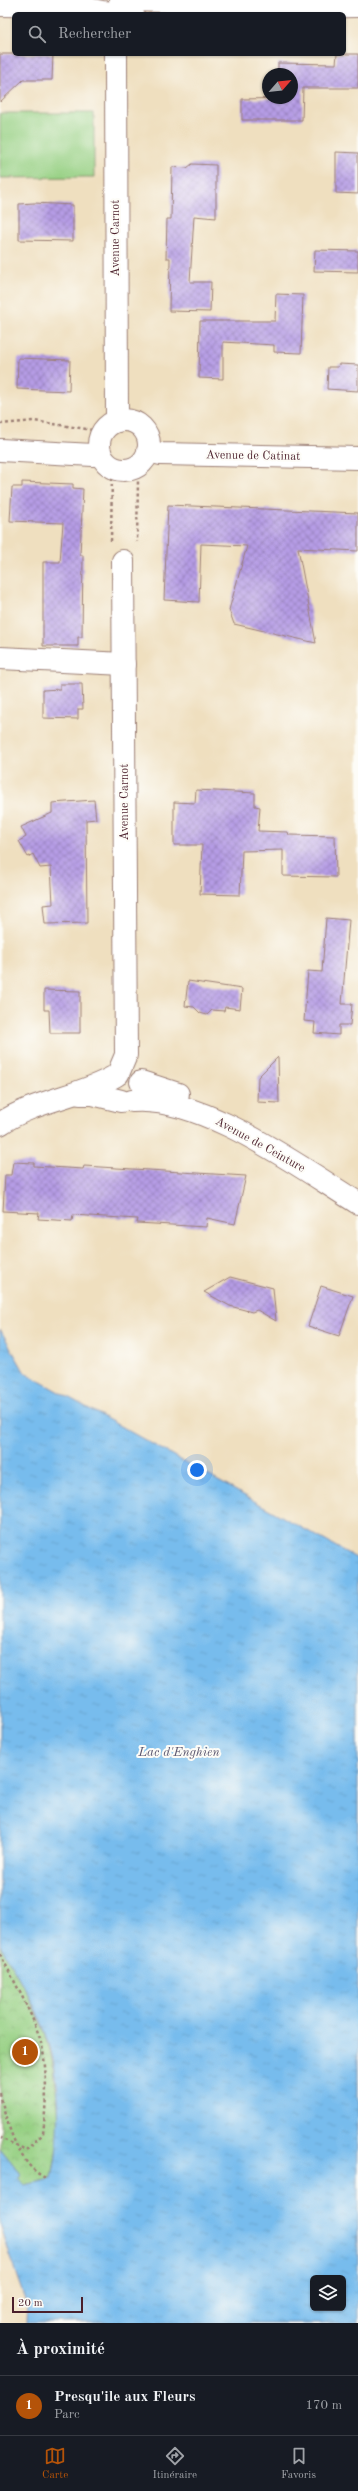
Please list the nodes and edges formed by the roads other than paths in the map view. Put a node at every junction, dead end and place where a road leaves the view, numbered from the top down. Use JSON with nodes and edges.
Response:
{"nodes":[{"id":1,"x":0,"y":5,"type":"edge"},
{"id":2,"x":358,"y":6,"type":"edge"},
{"id":3,"x":119,"y":7,"type":"edge"},
{"id":4,"x":182,"y":12,"type":"edge"},
{"id":5,"x":116,"y":56,"type":"edge"},
{"id":6,"x":108,"y":443,"type":"junction"},
{"id":7,"x":0,"y":450,"type":"edge"},
{"id":8,"x":148,"y":451,"type":"junction"},
{"id":9,"x":358,"y":458,"type":"edge"},
{"id":10,"x":124,"y":561,"type":"road end"},
{"id":11,"x":0,"y":658,"type":"edge"},
{"id":12,"x":124,"y":664,"type":"junction"},
{"id":13,"x":128,"y":1085,"type":"junction"},
{"id":14,"x":0,"y":1124,"type":"edge"},
{"id":15,"x":358,"y":1191,"type":"edge"},
{"id":16,"x":358,"y":1203,"type":"edge"}],
"edges":[{"from":1,"to":3,"type":"street"},
{"from":2,"to":4,"type":"street"},
{"from":3,"to":4,"type":"street"},
{"from":5,"to":6,"type":"street","name":"Avenue Carnot"},
{"from":6,"to":7,"type":"street"},
{"from":6,"to":8,"type":"street"},
{"from":6,"to":8,"type":"street"},
{"from":8,"to":9,"type":"street","name":"Avenue de Catinat"},
{"from":10,"to":12,"type":"street","name":"Avenue Carnot"},
{"from":11,"to":12,"type":"street"},
{"from":12,"to":13,"type":"street","name":"Avenue Carnot"},
{"from":13,"to":14,"type":"street","name":"Avenue de Ceinture"},
{"from":13,"to":15,"type":"street","name":"Avenue de Ceinture"},
{"from":13,"to":16,"type":"street","name":"Avenue de Ceinture"}]}
